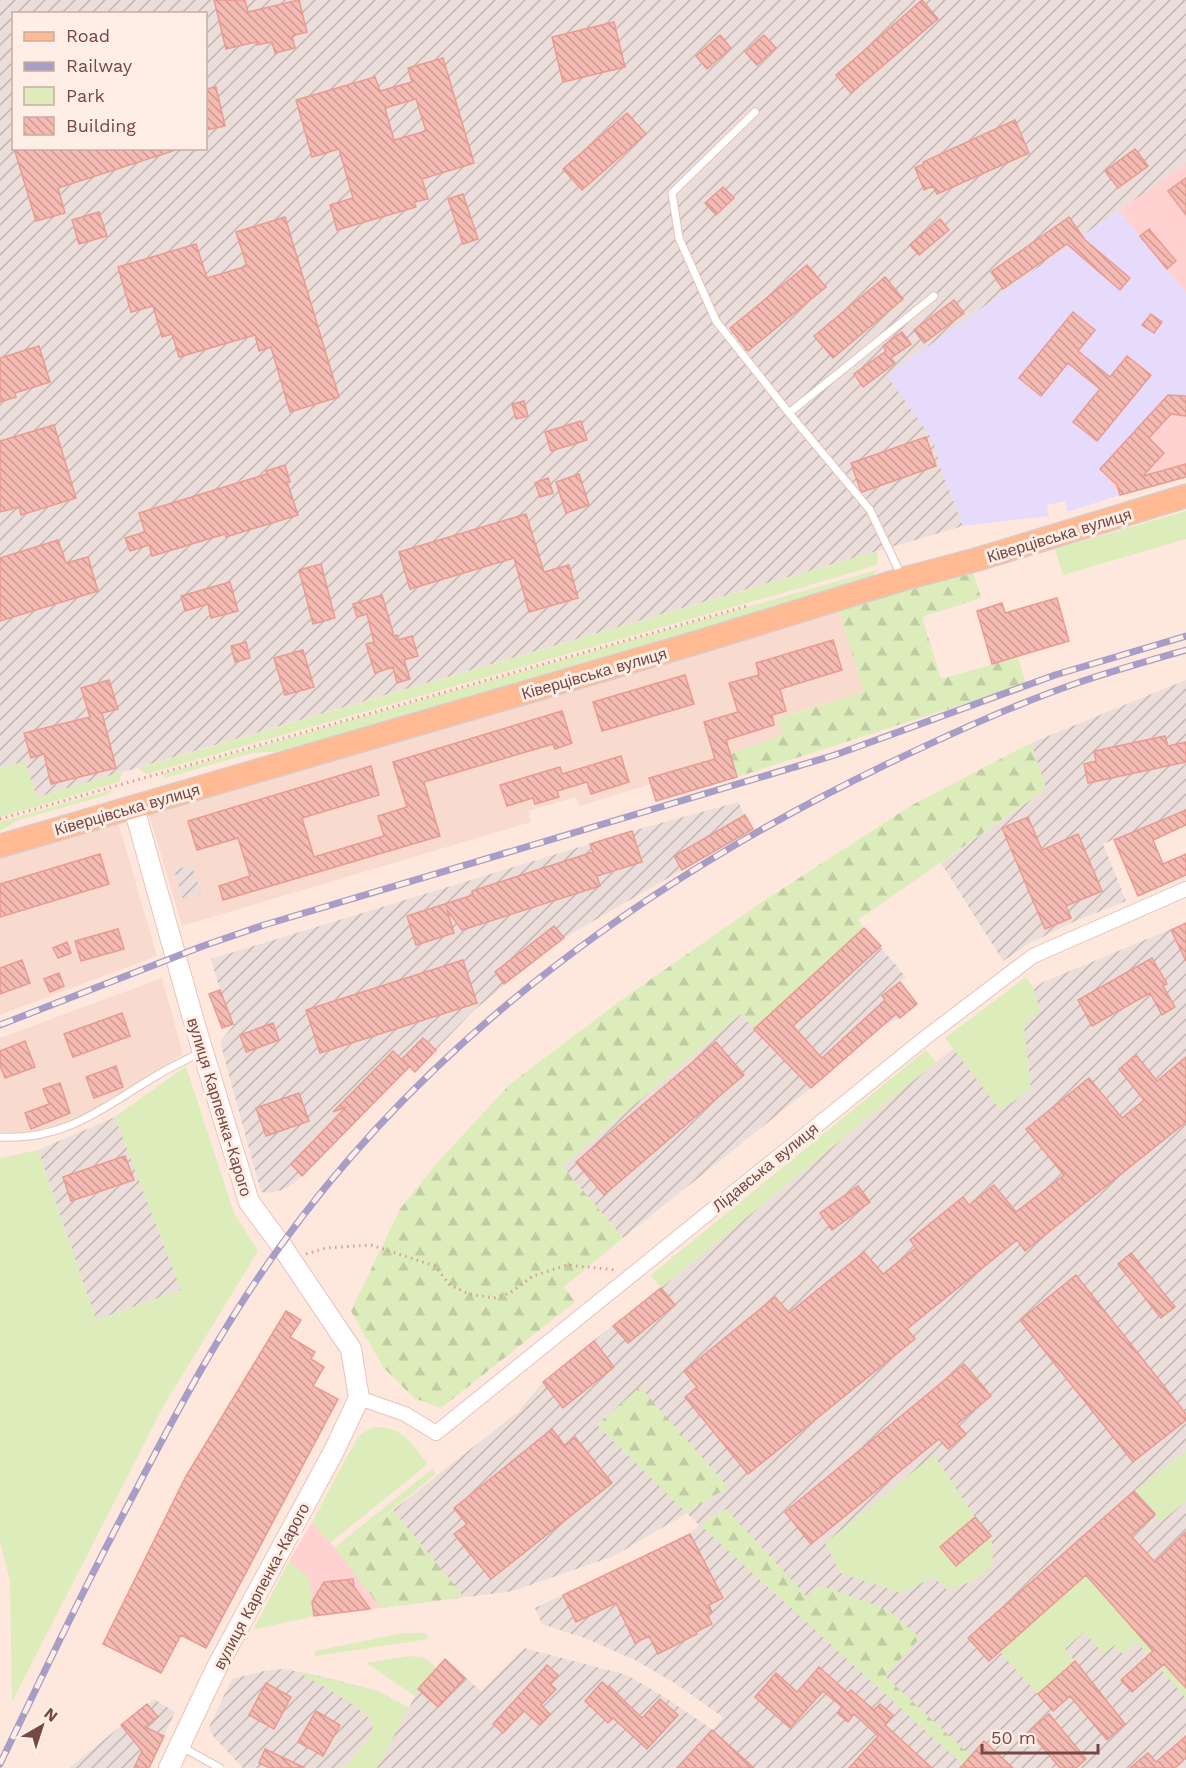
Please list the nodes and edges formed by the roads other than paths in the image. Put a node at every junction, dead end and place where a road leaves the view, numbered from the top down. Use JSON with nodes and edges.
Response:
{"nodes":[{"id":1,"x":755,"y":112,"type":"dead end"},
{"id":2,"x":934,"y":296,"type":"dead end"},
{"id":3,"x":789,"y":413,"type":"junction"},
{"id":4,"x":1186,"y":496,"type":"edge"},
{"id":5,"x":903,"y":579,"type":"junction"},
{"id":6,"x":134,"y":808,"type":"junction"},
{"id":7,"x":0,"y":846,"type":"edge"},
{"id":8,"x":1186,"y":890,"type":"edge"},
{"id":9,"x":203,"y":1051,"type":"junction"},
{"id":10,"x":0,"y":1137,"type":"edge"},
{"id":11,"x":358,"y":1398,"type":"junction"},
{"id":12,"x":180,"y":1746,"type":"junction"},
{"id":13,"x":169,"y":1768,"type":"edge"},
{"id":14,"x":220,"y":1768,"type":"edge"}],
"edges":[{"from":1,"to":3,"type":"lane"},
{"from":2,"to":3,"type":"lane"},
{"from":3,"to":5,"type":"lane"},
{"from":4,"to":5,"type":"main road","name":"Ківерцівська вулиця"},
{"from":5,"to":6,"type":"main road","name":"Ківерцівська вулиця"},
{"from":6,"to":7,"type":"main road","name":"Ківерцівська вулиця"},
{"from":6,"to":9,"type":"main road","name":"вулиця Карпенка-Карого"},
{"from":8,"to":11,"type":"street","name":"Лідавська вулиця"},
{"from":9,"to":10,"type":"lane"},
{"from":9,"to":11,"type":"main road","name":"вулиця Карпенка-Карого"},
{"from":11,"to":12,"type":"main road","name":"вулиця Карпенка-Карого"},
{"from":12,"to":13,"type":"main road","name":"вулиця Карпенка-Карого"},
{"from":12,"to":14,"type":"lane"}]}
